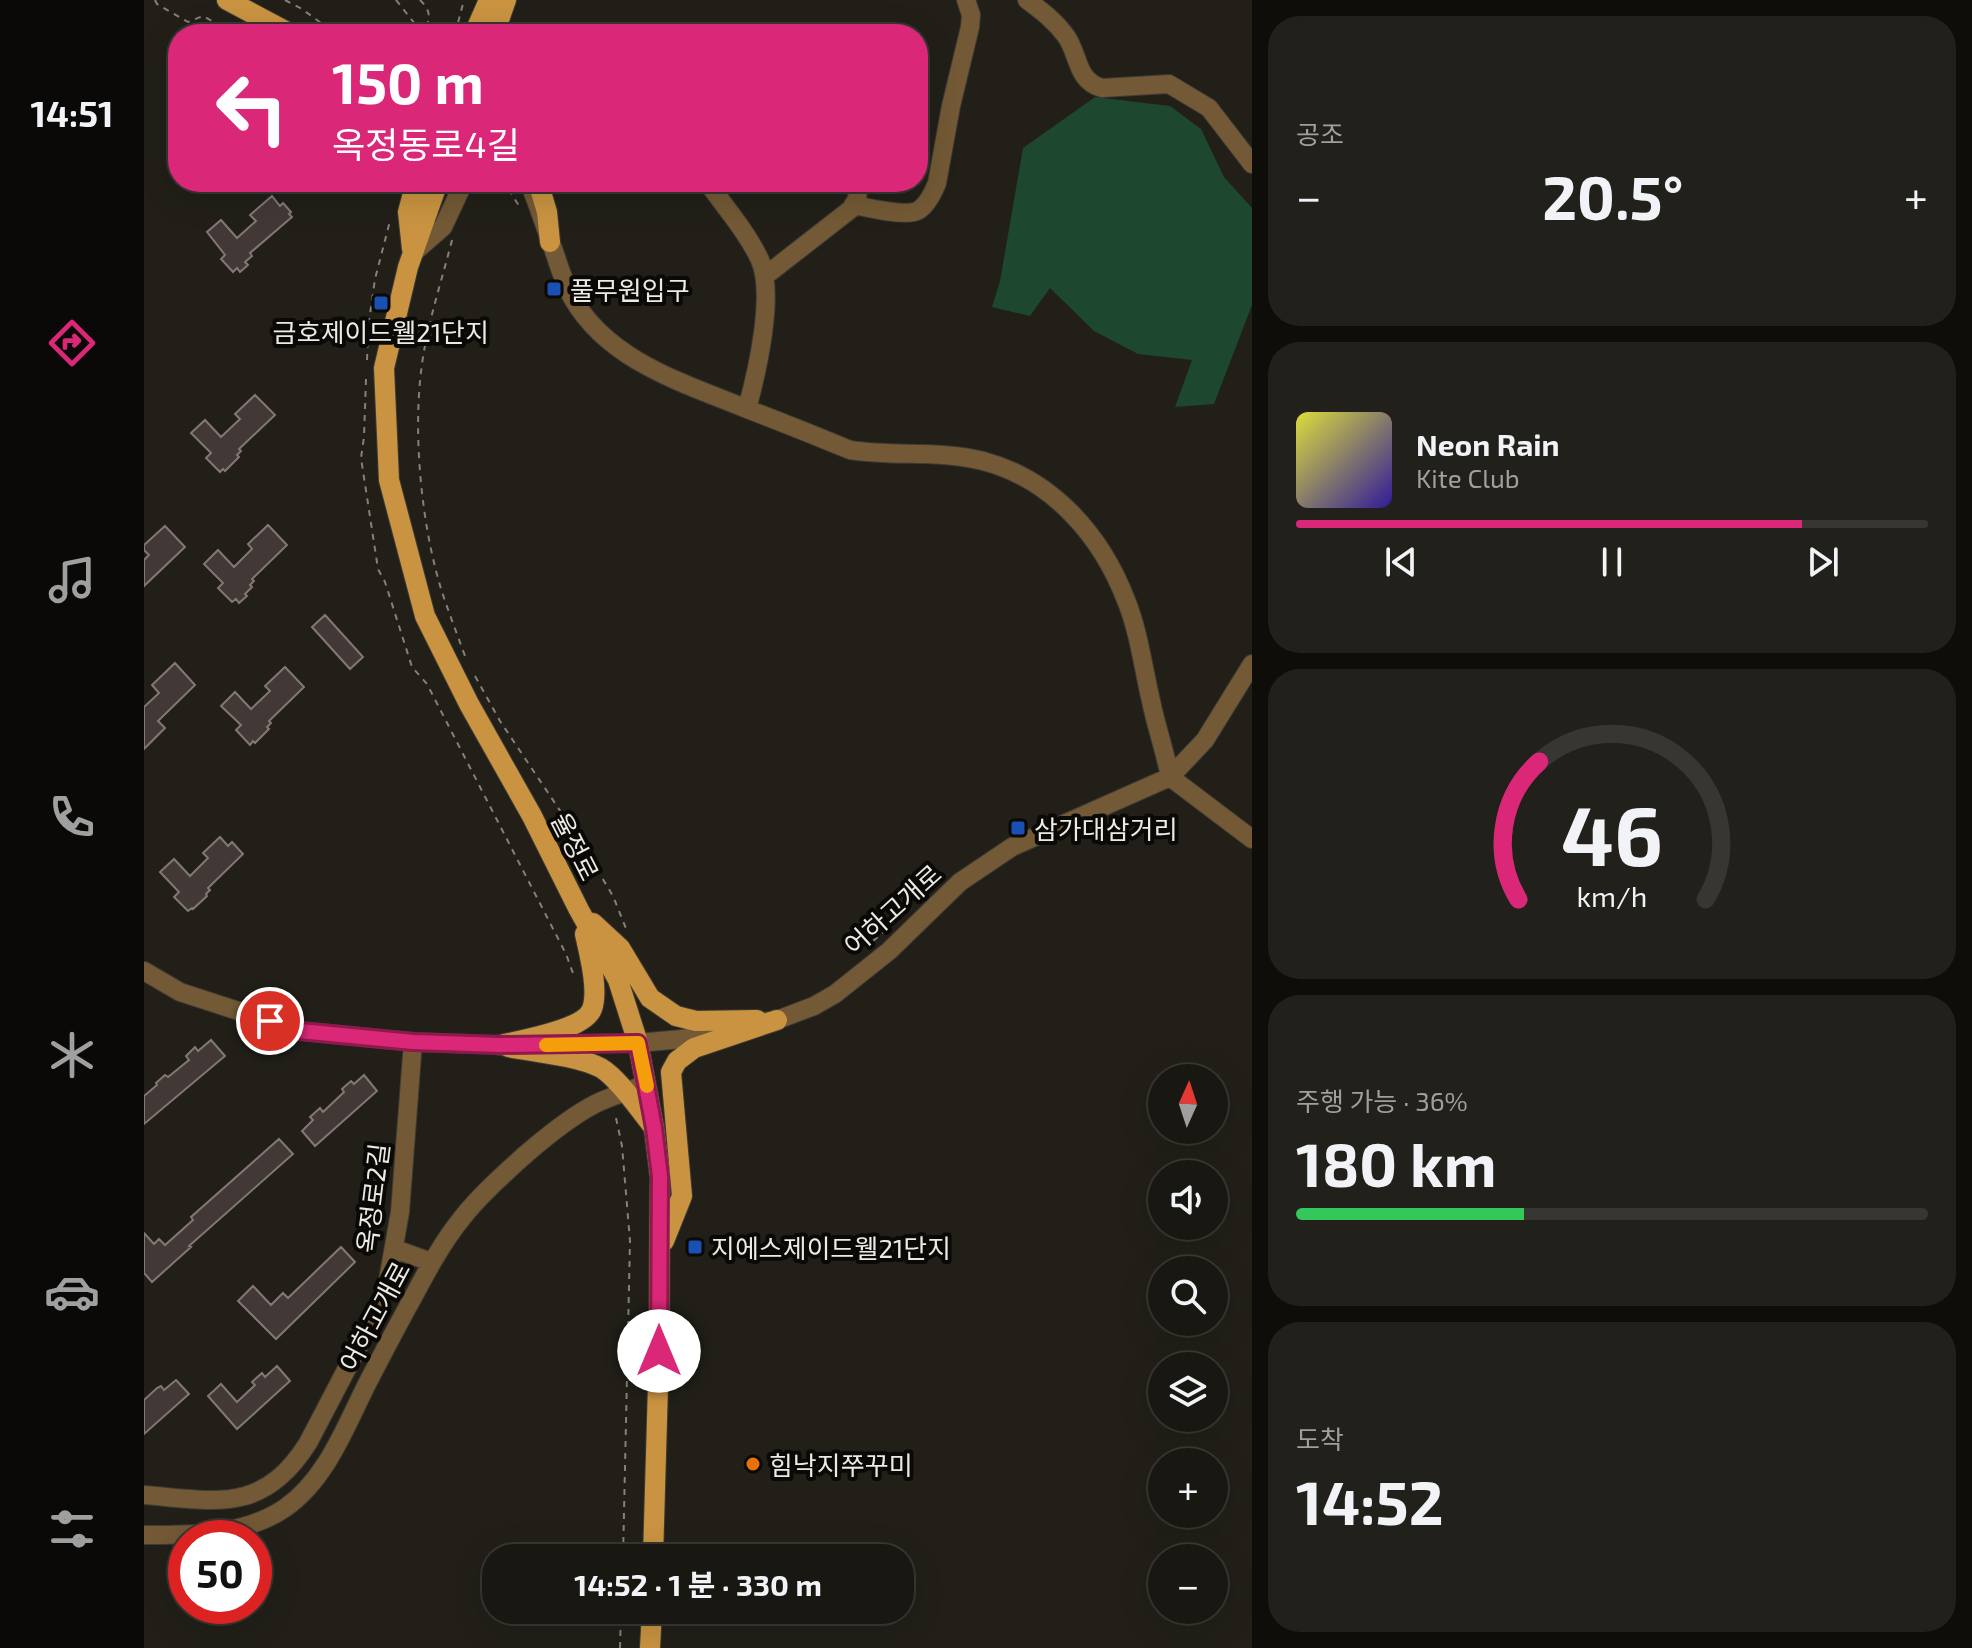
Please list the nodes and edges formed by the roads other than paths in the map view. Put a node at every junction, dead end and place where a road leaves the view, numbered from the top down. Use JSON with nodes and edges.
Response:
{"nodes":[{"id":1,"x":227,"y":0,"type":"edge"},
{"id":2,"x":489,"y":0,"type":"edge"},
{"id":3,"x":507,"y":0,"type":"edge"},
{"id":4,"x":966,"y":0,"type":"edge"},
{"id":5,"x":1027,"y":0,"type":"edge"},
{"id":6,"x":272,"y":24,"type":"edge"},
{"id":7,"x":478,"y":24,"type":"edge"},
{"id":8,"x":498,"y":24,"type":"edge"},
{"id":9,"x":508,"y":24,"type":"edge"},
{"id":10,"x":1252,"y":164,"type":"edge"},
{"id":11,"x":413,"y":192,"type":"edge"},
{"id":12,"x":434,"y":192,"type":"edge"},
{"id":13,"x":459,"y":192,"type":"edge"},
{"id":14,"x":520,"y":192,"type":"edge"},
{"id":15,"x":533,"y":192,"type":"edge"},
{"id":16,"x":541,"y":192,"type":"edge"},
{"id":17,"x":714,"y":192,"type":"edge"},
{"id":18,"x":858,"y":192,"type":"edge"},
{"id":19,"x":853,"y":205,"type":"junction"},
{"id":20,"x":550,"y":242,"type":"junction"},
{"id":21,"x":412,"y":254,"type":"junction"},
{"id":22,"x":765,"y":276,"type":"junction"},
{"id":23,"x":747,"y":409,"type":"junction"},
{"id":24,"x":1252,"y":664,"type":"edge"},
{"id":25,"x":1170,"y":777,"type":"junction"},
{"id":26,"x":1252,"y":839,"type":"edge"},
{"id":27,"x":579,"y":910,"type":"junction"},
{"id":28,"x":144,"y":971,"type":"edge"},
{"id":29,"x":777,"y":1020,"type":"junction"},
{"id":30,"x":413,"y":1042,"type":"junction"},
{"id":31,"x":638,"y":1043,"type":"junction"},
{"id":32,"x":500,"y":1045,"type":"junction"},
{"id":33,"x":646,"y":1084,"type":"junction"},
{"id":34,"x":626,"y":1092,"type":"junction"},
{"id":35,"x":654,"y":1128,"type":"junction"},
{"id":36,"x":395,"y":1249,"type":"junction"},
{"id":37,"x":659,"y":1252,"type":"junction"},
{"id":38,"x":431,"y":1262,"type":"junction"},
{"id":39,"x":144,"y":1495,"type":"edge"},
{"id":40,"x":144,"y":1535,"type":"edge"},
{"id":41,"x":653,"y":1544,"type":"edge"},
{"id":42,"x":651,"y":1624,"type":"edge"},
{"id":43,"x":650,"y":1648,"type":"edge"}],
"edges":[{"from":1,"to":6,"type":"main road"},
{"from":2,"to":7,"type":"main road"},
{"from":3,"to":8,"type":"main road"},
{"from":3,"to":9,"type":"main road"},
{"from":4,"to":19,"type":"street"},
{"from":5,"to":10,"type":"street"},
{"from":11,"to":21,"type":"main road"},
{"from":12,"to":21,"type":"main road","name":"율정로"},
{"from":13,"to":21,"type":"street"},
{"from":14,"to":20,"type":"street"},
{"from":15,"to":20,"type":"street"},
{"from":16,"to":20,"type":"main road"},
{"from":17,"to":22,"type":"street"},
{"from":18,"to":19,"type":"street"},
{"from":19,"to":22,"type":"street"},
{"from":20,"to":23,"type":"street"},
{"from":21,"to":27,"type":"main road","name":"율정로"},
{"from":22,"to":23,"type":"street"},
{"from":23,"to":25,"type":"street"},
{"from":24,"to":25,"type":"street","name":"어하고개로"},
{"from":25,"to":26,"type":"street"},
{"from":25,"to":29,"type":"street","name":"어하고개로"},
{"from":27,"to":29,"type":"main road"},
{"from":27,"to":31,"type":"main road","name":"율정로"},
{"from":27,"to":32,"type":"main road"},
{"from":28,"to":30,"type":"street","name":"어하고개로"},
{"from":29,"to":31,"type":"street","name":"어하고개로"},
{"from":29,"to":37,"type":"main road"},
{"from":30,"to":32,"type":"street","name":"어하고개로"},
{"from":30,"to":36,"type":"street","name":"옥정로2길"},
{"from":31,"to":32,"type":"street","name":"어하고개로"},
{"from":31,"to":33,"type":"main road","name":"율정로"},
{"from":32,"to":34,"type":"main road"},
{"from":33,"to":34,"type":"street","name":"어하고개로"},
{"from":33,"to":35,"type":"main road","name":"율정로"},
{"from":34,"to":35,"type":"main road"},
{"from":34,"to":38,"type":"street","name":"어하고개로"},
{"from":35,"to":37,"type":"main road","name":"율정로"},
{"from":36,"to":38,"type":"street"},
{"from":36,"to":39,"type":"street","name":"옥정로2길"},
{"from":37,"to":41,"type":"main road","name":"율정로"},
{"from":38,"to":40,"type":"street","name":"어하고개로"},
{"from":42,"to":43,"type":"main road"}]}
